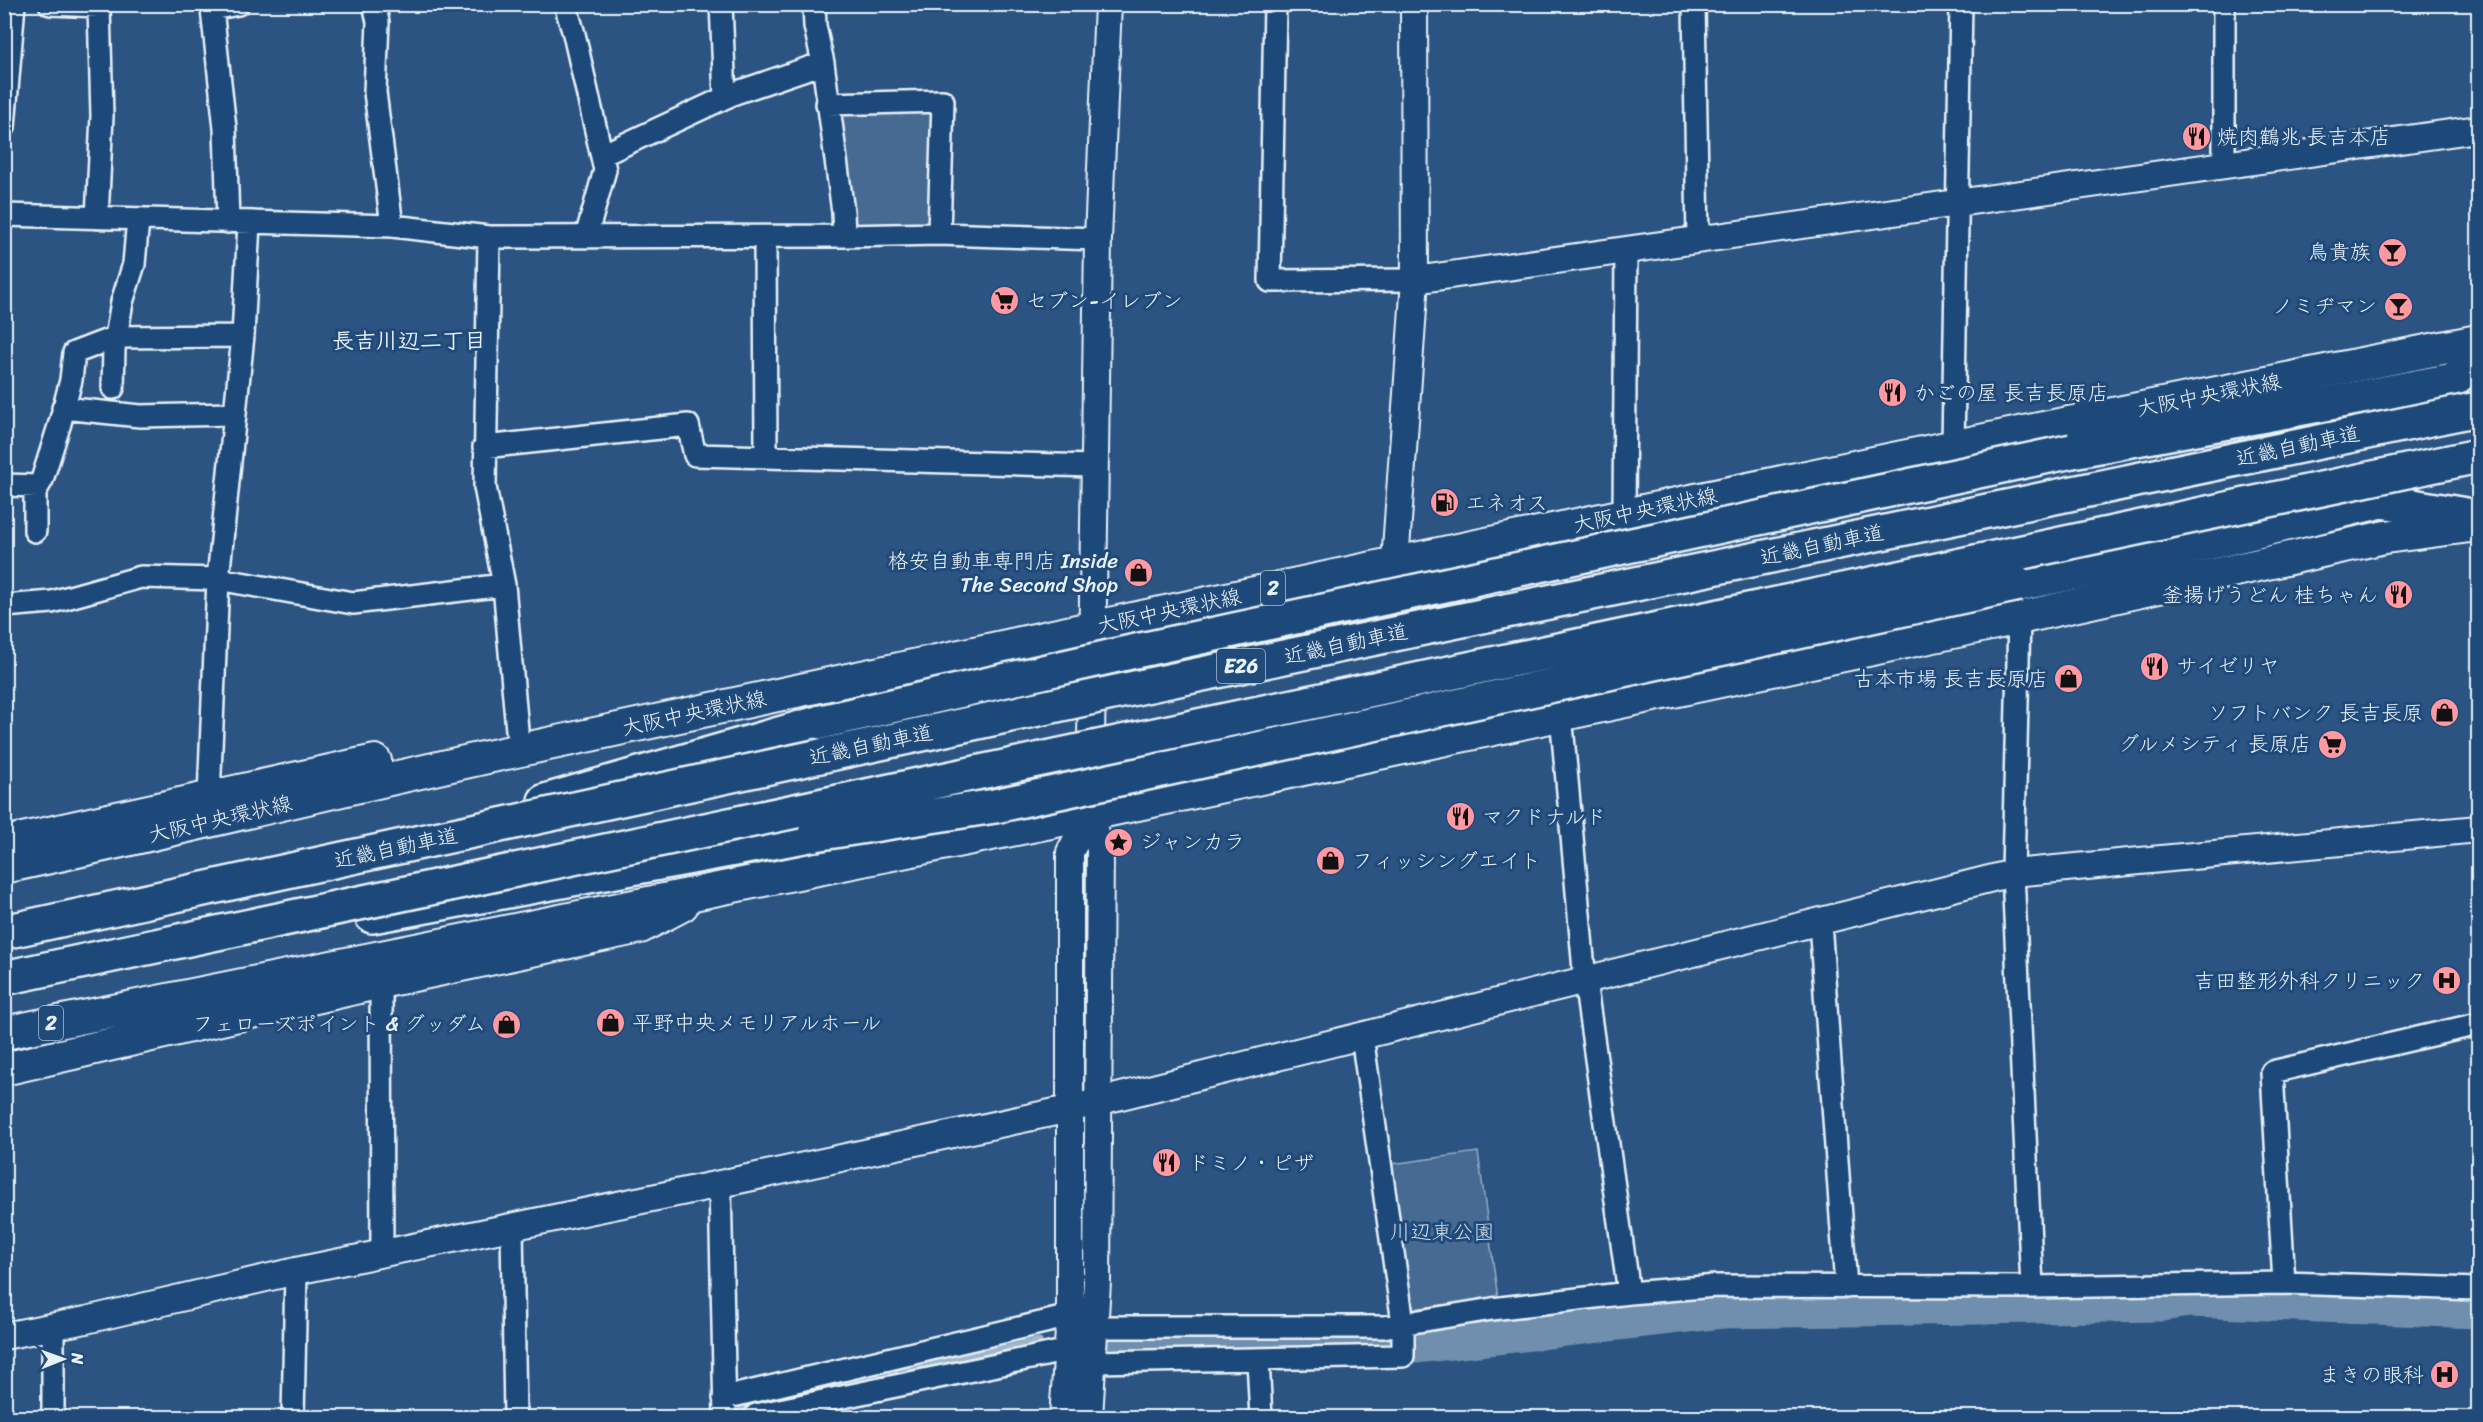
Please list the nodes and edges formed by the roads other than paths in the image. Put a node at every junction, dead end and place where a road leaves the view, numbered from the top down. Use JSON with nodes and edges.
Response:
{"nodes":[{"id":1,"x":14,"y":4,"type":"edge"},
{"id":2,"x":50,"y":4,"type":"edge"},
{"id":3,"x":238,"y":4,"type":"edge"},
{"id":4,"x":374,"y":4,"type":"edge"},
{"id":5,"x":564,"y":4,"type":"edge"},
{"id":6,"x":722,"y":4,"type":"edge"},
{"id":7,"x":814,"y":4,"type":"edge"},
{"id":8,"x":1108,"y":4,"type":"edge"},
{"id":9,"x":1275,"y":4,"type":"edge"},
{"id":10,"x":1414,"y":4,"type":"edge"},
{"id":11,"x":1694,"y":4,"type":"edge"},
{"id":12,"x":1961,"y":4,"type":"edge"},
{"id":13,"x":2224,"y":4,"type":"edge"},
{"id":14,"x":823,"y":63,"type":"junction"},
{"id":15,"x":726,"y":98,"type":"junction"},
{"id":16,"x":827,"y":104,"type":"junction"},
{"id":17,"x":4,"y":127,"type":"edge"},
{"id":18,"x":2478,"y":129,"type":"edge"},
{"id":19,"x":602,"y":156,"type":"junction"},
{"id":20,"x":2224,"y":165,"type":"junction"},
{"id":21,"x":1959,"y":202,"type":"junction"},
{"id":22,"x":4,"y":215,"type":"edge"},
{"id":23,"x":97,"y":218,"type":"junction"},
{"id":24,"x":138,"y":219,"type":"junction"},
{"id":25,"x":238,"y":223,"type":"junction"},
{"id":26,"x":392,"y":226,"type":"junction"},
{"id":27,"x":939,"y":234,"type":"junction"},
{"id":28,"x":844,"y":236,"type":"junction"},
{"id":29,"x":489,"y":237,"type":"junction"},
{"id":30,"x":586,"y":237,"type":"junction"},
{"id":31,"x":765,"y":237,"type":"junction"},
{"id":32,"x":1098,"y":238,"type":"junction"},
{"id":33,"x":1698,"y":240,"type":"junction"},
{"id":34,"x":1626,"y":250,"type":"junction"},
{"id":35,"x":1415,"y":280,"type":"junction"},
{"id":36,"x":243,"y":336,"type":"junction"},
{"id":37,"x":116,"y":338,"type":"junction"},
{"id":38,"x":2478,"y":341,"type":"edge"},
{"id":39,"x":2478,"y":359,"type":"edge"},
{"id":40,"x":113,"y":388,"type":"dead end"},
{"id":41,"x":63,"y":408,"type":"junction"},
{"id":42,"x":2478,"y":409,"type":"edge"},
{"id":43,"x":233,"y":414,"type":"junction"},
{"id":44,"x":1953,"y":445,"type":"junction"},
{"id":45,"x":484,"y":447,"type":"junction"},
{"id":46,"x":2478,"y":456,"type":"edge"},
{"id":47,"x":766,"y":457,"type":"junction"},
{"id":48,"x":1094,"y":466,"type":"junction"},
{"id":49,"x":4,"y":485,"type":"edge"},
{"id":50,"x":38,"y":486,"type":"junction"},
{"id":51,"x":1624,"y":515,"type":"junction"},
{"id":52,"x":2478,"y":517,"type":"edge"},
{"id":53,"x":2478,"y":525,"type":"edge"},
{"id":54,"x":35,"y":531,"type":"dead end"},
{"id":55,"x":1395,"y":563,"type":"junction"},
{"id":56,"x":218,"y":579,"type":"junction"},
{"id":57,"x":504,"y":585,"type":"junction"},
{"id":58,"x":4,"y":606,"type":"edge"},
{"id":59,"x":2019,"y":618,"type":"junction"},
{"id":60,"x":1092,"y":627,"type":"junction"},
{"id":61,"x":1561,"y":714,"type":"junction"},
{"id":62,"x":677,"y":717,"type":"junction"},
{"id":63,"x":517,"y":730,"type":"junction"},
{"id":64,"x":209,"y":797,"type":"junction"},
{"id":65,"x":1090,"y":814,"type":"junction"},
{"id":66,"x":2478,"y":829,"type":"edge"},
{"id":67,"x":4,"y":843,"type":"edge"},
{"id":68,"x":351,"y":857,"type":"junction"},
{"id":69,"x":4,"y":867,"type":"edge"},
{"id":70,"x":2013,"y":873,"type":"junction"},
{"id":71,"x":715,"y":888,"type":"junction"},
{"id":72,"x":1820,"y":922,"type":"junction"},
{"id":73,"x":4,"y":932,"type":"edge"},
{"id":74,"x":74,"y":963,"type":"junction"},
{"id":75,"x":4,"y":978,"type":"edge"},
{"id":76,"x":1585,"y":981,"type":"junction"},
{"id":77,"x":381,"y":982,"type":"junction"},
{"id":78,"x":2478,"y":1024,"type":"edge"},
{"id":79,"x":4,"y":1033,"type":"edge"},
{"id":80,"x":1362,"y":1036,"type":"junction"},
{"id":81,"x":4,"y":1069,"type":"edge"},
{"id":82,"x":1098,"y":1102,"type":"junction"},
{"id":83,"x":1069,"y":1109,"type":"junction"},
{"id":84,"x":720,"y":1184,"type":"junction"},
{"id":85,"x":512,"y":1226,"type":"junction"},
{"id":86,"x":381,"y":1253,"type":"junction"},
{"id":87,"x":296,"y":1271,"type":"junction"},
{"id":88,"x":2284,"y":1283,"type":"junction"},
{"id":89,"x":1846,"y":1287,"type":"junction"},
{"id":90,"x":2032,"y":1287,"type":"junction"},
{"id":91,"x":2478,"y":1288,"type":"edge"},
{"id":92,"x":1629,"y":1293,"type":"junction"},
{"id":93,"x":1070,"y":1316,"type":"junction"},
{"id":94,"x":1403,"y":1323,"type":"junction"},
{"id":95,"x":53,"y":1327,"type":"junction"},
{"id":96,"x":1096,"y":1327,"type":"junction"},
{"id":97,"x":4,"y":1336,"type":"edge"},
{"id":98,"x":1069,"y":1350,"type":"junction"},
{"id":99,"x":1258,"y":1359,"type":"junction"},
{"id":100,"x":1094,"y":1362,"type":"junction"},
{"id":101,"x":725,"y":1408,"type":"edge"},
{"id":102,"x":830,"y":1409,"type":"edge"},
{"id":103,"x":53,"y":1418,"type":"edge"},
{"id":104,"x":293,"y":1418,"type":"edge"},
{"id":105,"x":515,"y":1418,"type":"edge"},
{"id":106,"x":756,"y":1418,"type":"edge"},
{"id":107,"x":1063,"y":1418,"type":"edge"},
{"id":108,"x":1089,"y":1418,"type":"edge"},
{"id":109,"x":1261,"y":1418,"type":"edge"}],
"edges":[{"from":1,"to":17,"type":"street"},
{"from":2,"to":23,"type":"street"},
{"from":3,"to":25,"type":"street"},
{"from":4,"to":26,"type":"street"},
{"from":5,"to":19,"type":"street"},
{"from":6,"to":15,"type":"street"},
{"from":7,"to":14,"type":"street"},
{"from":8,"to":32,"type":"street"},
{"from":9,"to":35,"type":"street"},
{"from":10,"to":35,"type":"street"},
{"from":11,"to":33,"type":"street"},
{"from":12,"to":21,"type":"street"},
{"from":13,"to":20,"type":"street"},
{"from":14,"to":15,"type":"street"},
{"from":14,"to":16,"type":"street"},
{"from":15,"to":19,"type":"street"},
{"from":16,"to":27,"type":"street"},
{"from":16,"to":28,"type":"street"},
{"from":18,"to":20,"type":"street"},
{"from":19,"to":30,"type":"street"},
{"from":20,"to":21,"type":"street"},
{"from":21,"to":33,"type":"street"},
{"from":21,"to":44,"type":"street"},
{"from":22,"to":23,"type":"street"},
{"from":23,"to":24,"type":"street"},
{"from":24,"to":25,"type":"street"},
{"from":24,"to":37,"type":"street"},
{"from":25,"to":26,"type":"street"},
{"from":25,"to":36,"type":"street"},
{"from":26,"to":29,"type":"street"},
{"from":27,"to":28,"type":"street"},
{"from":27,"to":32,"type":"street"},
{"from":28,"to":31,"type":"street"},
{"from":29,"to":30,"type":"street"},
{"from":29,"to":45,"type":"street"},
{"from":30,"to":31,"type":"street"},
{"from":31,"to":47,"type":"street"},
{"from":32,"to":48,"type":"street"},
{"from":33,"to":34,"type":"street"},
{"from":34,"to":35,"type":"street"},
{"from":34,"to":51,"type":"street"},
{"from":35,"to":55,"type":"street"},
{"from":36,"to":37,"type":"street"},
{"from":36,"to":43,"type":"street"},
{"from":37,"to":40,"type":"street"},
{"from":37,"to":41,"type":"street"},
{"from":38,"to":44,"type":"main road","name":"大阪中央環状線","number":"2"},
{"from":39,"to":68,"type":"highway","bridge":true},
{"from":41,"to":43,"type":"street"},
{"from":41,"to":50,"type":"street"},
{"from":42,"to":68,"type":"highway","name":"近畿自動車道","number":"E26","bridge":true},
{"from":43,"to":56,"type":"street"},
{"from":44,"to":51,"type":"main road","name":"大阪中央環状線","number":"2"},
{"from":45,"to":47,"type":"street"},
{"from":45,"to":57,"type":"street"},
{"from":46,"to":74,"type":"highway","number":"E26","bridge":true},
{"from":47,"to":48,"type":"street"},
{"from":48,"to":60,"type":"street"},
{"from":49,"to":50,"type":"street"},
{"from":50,"to":54,"type":"street"},
{"from":51,"to":55,"type":"main road","name":"大阪中央環状線","number":"2"},
{"from":52,"to":74,"type":"highway","bridge":true},
{"from":53,"to":59,"type":"main road","number":"2"},
{"from":55,"to":60,"type":"main road","name":"大阪中央環状線","number":"2"},
{"from":56,"to":57,"type":"street"},
{"from":56,"to":58,"type":"street"},
{"from":56,"to":64,"type":"street"},
{"from":57,"to":63,"type":"street"},
{"from":59,"to":61,"type":"main road","number":"2"},
{"from":59,"to":70,"type":"street"},
{"from":60,"to":62,"type":"main road","name":"大阪中央環状線","number":"2"},
{"from":60,"to":65,"type":"street"},
{"from":61,"to":65,"type":"main road","number":"2"},
{"from":61,"to":76,"type":"street"},
{"from":62,"to":63,"type":"main road"},
{"from":62,"to":69,"type":"main road","name":"大阪中央環状線","number":"2"},
{"from":63,"to":64,"type":"main road"},
{"from":64,"to":67,"type":"main road"},
{"from":65,"to":71,"type":"main road","number":"2"},
{"from":65,"to":82,"type":"street"},
{"from":65,"to":83,"type":"street"},
{"from":66,"to":70,"type":"street"},
{"from":68,"to":73,"type":"highway","name":"近畿自動車道","number":"E26","bridge":true},
{"from":70,"to":72,"type":"street"},
{"from":70,"to":90,"type":"street"},
{"from":71,"to":77,"type":"main road"},
{"from":71,"to":79,"type":"main road","number":"2"},
{"from":72,"to":76,"type":"street"},
{"from":72,"to":89,"type":"street"},
{"from":74,"to":75,"type":"highway","number":"E26","bridge":true},
{"from":76,"to":80,"type":"street"},
{"from":76,"to":92,"type":"street"},
{"from":77,"to":81,"type":"main road"},
{"from":77,"to":86,"type":"street"},
{"from":78,"to":88,"type":"street"},
{"from":80,"to":82,"type":"street"},
{"from":80,"to":94,"type":"street"},
{"from":82,"to":83,"type":"street"},
{"from":82,"to":96,"type":"street"},
{"from":83,"to":84,"type":"street"},
{"from":83,"to":93,"type":"street"},
{"from":84,"to":85,"type":"street"},
{"from":84,"to":101,"type":"street"},
{"from":85,"to":86,"type":"street"},
{"from":85,"to":105,"type":"street"},
{"from":86,"to":87,"type":"street"},
{"from":87,"to":95,"type":"street"},
{"from":87,"to":104,"type":"street"},
{"from":88,"to":90,"type":"street"},
{"from":88,"to":91,"type":"street"},
{"from":89,"to":90,"type":"street"},
{"from":89,"to":92,"type":"street"},
{"from":92,"to":94,"type":"street"},
{"from":93,"to":98,"type":"street"},
{"from":93,"to":101,"type":"street"},
{"from":94,"to":96,"type":"street"},
{"from":94,"to":99,"type":"street"},
{"from":95,"to":97,"type":"street"},
{"from":95,"to":103,"type":"street"},
{"from":96,"to":100,"type":"street"},
{"from":98,"to":102,"type":"street"},
{"from":98,"to":107,"type":"street"},
{"from":99,"to":100,"type":"street"},
{"from":99,"to":109,"type":"street"},
{"from":100,"to":108,"type":"street"},
{"from":102,"to":106,"type":"street"}]}
